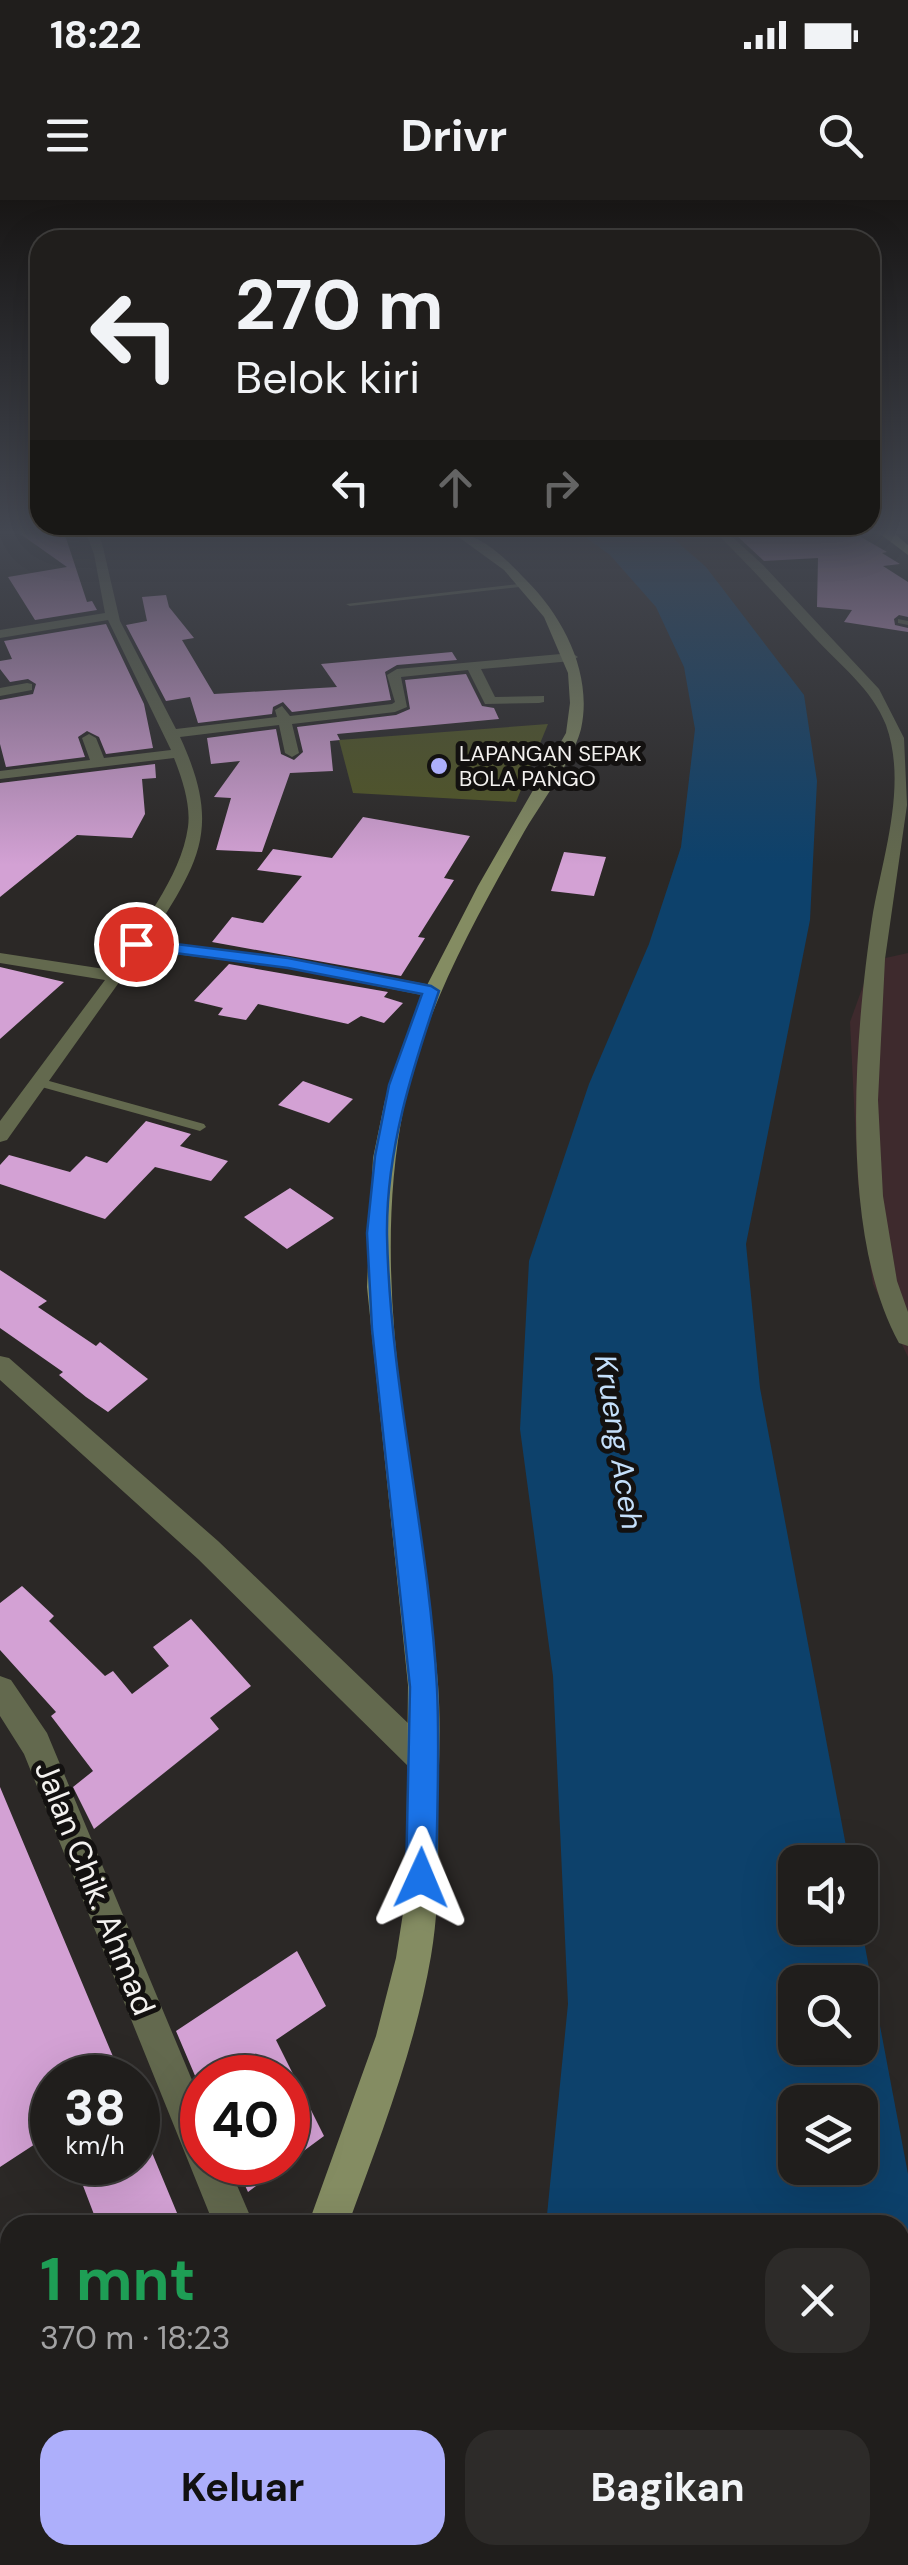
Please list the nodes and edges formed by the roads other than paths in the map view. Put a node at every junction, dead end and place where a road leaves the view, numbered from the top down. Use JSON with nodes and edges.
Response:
{"nodes":[{"id":1,"x":127,"y":643,"type":"edge"},
{"id":2,"x":563,"y":643,"type":"edge"},
{"id":3,"x":827,"y":643,"type":"edge"},
{"id":4,"x":572,"y":657,"type":"junction"},
{"id":5,"x":472,"y":665,"type":"junction"},
{"id":6,"x":27,"y":688,"type":"dead end"},
{"id":7,"x":0,"y":692,"type":"edge"},
{"id":8,"x":539,"y":699,"type":"dead end"},
{"id":9,"x":282,"y":715,"type":"junction"},
{"id":10,"x":174,"y":733,"type":"junction"},
{"id":11,"x":88,"y":738,"type":"dead end"},
{"id":12,"x":179,"y":752,"type":"junction"},
{"id":13,"x":292,"y":753,"type":"dead end"},
{"id":14,"x":99,"y":762,"type":"junction"},
{"id":15,"x":0,"y":775,"type":"edge"},
{"id":16,"x":136,"y":944,"type":"junction"},
{"id":17,"x":0,"y":958,"type":"edge"},
{"id":18,"x":114,"y":976,"type":"junction"},
{"id":19,"x":431,"y":991,"type":"junction"},
{"id":20,"x":42,"y":1083,"type":"junction"},
{"id":21,"x":200,"y":1127,"type":"dead end"},
{"id":22,"x":0,"y":1135,"type":"edge"},
{"id":23,"x":908,"y":1337,"type":"edge"},
{"id":24,"x":0,"y":1365,"type":"edge"},
{"id":25,"x":0,"y":1690,"type":"edge"},
{"id":26,"x":422,"y":1759,"type":"junction"},
{"id":27,"x":180,"y":2094,"type":"edge"},
{"id":28,"x":217,"y":2185,"type":"edge"},
{"id":29,"x":230,"y":2215,"type":"edge"},
{"id":30,"x":332,"y":2215,"type":"edge"}],
"edges":[{"from":1,"to":10,"type":"street"},
{"from":2,"to":4,"type":"street"},
{"from":3,"to":23,"type":"street"},
{"from":4,"to":5,"type":"street"},
{"from":4,"to":19,"type":"street"},
{"from":5,"to":8,"type":"street"},
{"from":5,"to":9,"type":"street"},
{"from":6,"to":7,"type":"street"},
{"from":9,"to":10,"type":"street"},
{"from":9,"to":13,"type":"street"},
{"from":10,"to":12,"type":"street"},
{"from":11,"to":14,"type":"street"},
{"from":12,"to":14,"type":"street"},
{"from":12,"to":16,"type":"street"},
{"from":14,"to":15,"type":"street"},
{"from":16,"to":18,"type":"street"},
{"from":16,"to":19,"type":"street"},
{"from":17,"to":18,"type":"street"},
{"from":18,"to":20,"type":"street"},
{"from":19,"to":26,"type":"street"},
{"from":20,"to":21,"type":"lane"},
{"from":20,"to":22,"type":"street"},
{"from":24,"to":26,"type":"street"},
{"from":25,"to":27,"type":"street","name":"Jalan Chik. Ahmad"},
{"from":26,"to":30,"type":"street"},
{"from":28,"to":29,"type":"street"}]}
